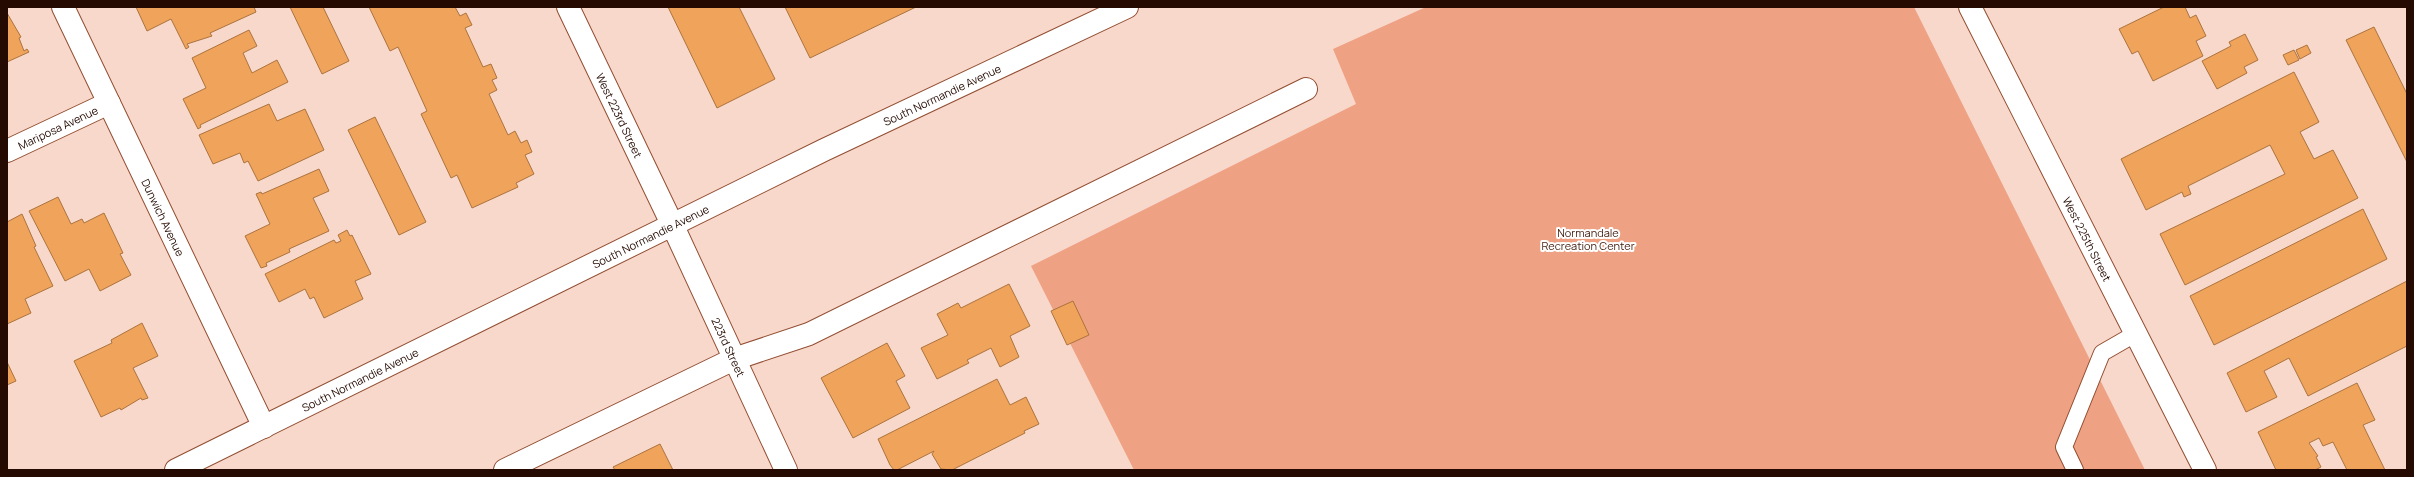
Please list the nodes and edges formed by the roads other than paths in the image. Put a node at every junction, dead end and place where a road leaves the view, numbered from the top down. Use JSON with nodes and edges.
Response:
{"nodes":[{"id":1,"x":63,"y":7,"type":"edge"},
{"id":2,"x":568,"y":7,"type":"edge"},
{"id":3,"x":1127,"y":7,"type":"edge"},
{"id":4,"x":1970,"y":7,"type":"edge"},
{"id":5,"x":1306,"y":89,"type":"dead end"},
{"id":6,"x":109,"y":103,"type":"junction"},
{"id":7,"x":7,"y":151,"type":"edge"},
{"id":8,"x":672,"y":224,"type":"junction"},
{"id":9,"x":2135,"y":334,"type":"junction"},
{"id":10,"x":734,"y":359,"type":"junction"},
{"id":11,"x":264,"y":427,"type":"junction"},
{"id":12,"x":176,"y":470,"type":"edge"},
{"id":13,"x":505,"y":470,"type":"edge"},
{"id":14,"x":786,"y":470,"type":"edge"},
{"id":15,"x":2075,"y":470,"type":"edge"},
{"id":16,"x":2205,"y":470,"type":"edge"}],
"edges":[{"from":1,"to":6,"type":"street","name":"Dunwich Avenue"},
{"from":2,"to":8,"type":"street","name":"West 223rd Street"},
{"from":3,"to":8,"type":"street","name":"South Normandie Avenue"},
{"from":4,"to":9,"type":"street","name":"West 225th Street"},
{"from":5,"to":10,"type":"street"},
{"from":6,"to":7,"type":"street","name":"Mariposa Avenue"},
{"from":6,"to":11,"type":"street","name":"Dunwich Avenue"},
{"from":8,"to":10,"type":"street","name":"223rd Street"},
{"from":8,"to":11,"type":"street","name":"South Normandie Avenue"},
{"from":9,"to":15,"type":"lane"},
{"from":9,"to":16,"type":"street","name":"West 225th Street"},
{"from":10,"to":13,"type":"street"},
{"from":10,"to":14,"type":"street","name":"223rd Street"},
{"from":11,"to":12,"type":"street","name":"South Normandie Avenue"}]}
